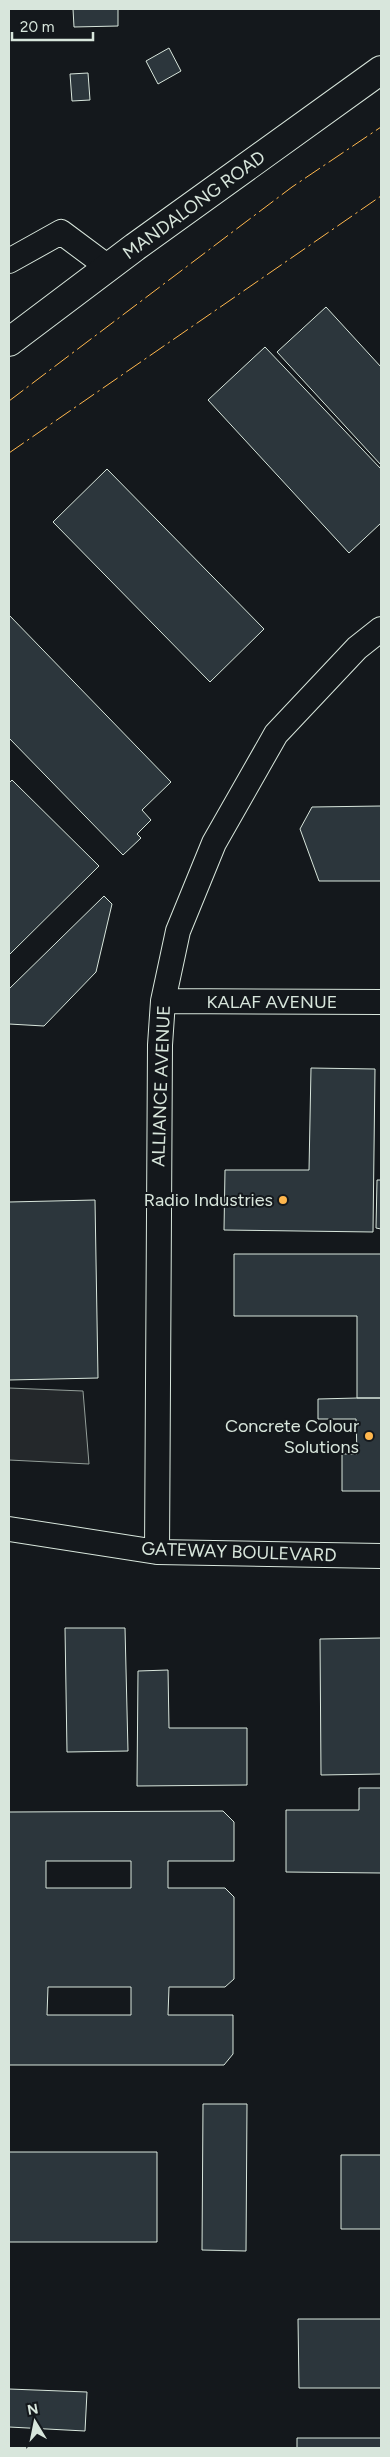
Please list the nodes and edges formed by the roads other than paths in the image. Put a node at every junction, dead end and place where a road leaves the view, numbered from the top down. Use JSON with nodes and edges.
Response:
{"nodes":[{"id":1,"x":381,"y":70,"type":"edge"},
{"id":2,"x":9,"y":260,"type":"edge"},
{"id":3,"x":108,"y":267,"type":"junction"},
{"id":4,"x":9,"y":342,"type":"edge"},
{"id":5,"x":381,"y":629,"type":"edge"},
{"id":6,"x":163,"y":1002,"type":"junction"},
{"id":7,"x":381,"y":1002,"type":"edge"},
{"id":8,"x":9,"y":1528,"type":"edge"},
{"id":9,"x":157,"y":1552,"type":"junction"},
{"id":10,"x":381,"y":1556,"type":"edge"}],
"edges":[{"from":1,"to":3,"type":"main road","name":"MANDALONG ROAD"},
{"from":2,"to":3,"type":"street"},
{"from":3,"to":4,"type":"main road","name":"MANDALONG ROAD"},
{"from":5,"to":6,"type":"street","name":"ALLIANCE AVENUE"},
{"from":6,"to":7,"type":"street","name":"KALAF AVENUE"},
{"from":6,"to":9,"type":"street","name":"ALLIANCE AVENUE"},
{"from":8,"to":9,"type":"street","name":"GATEWAY BOULEVARD"},
{"from":9,"to":10,"type":"street","name":"GATEWAY BOULEVARD"}]}
